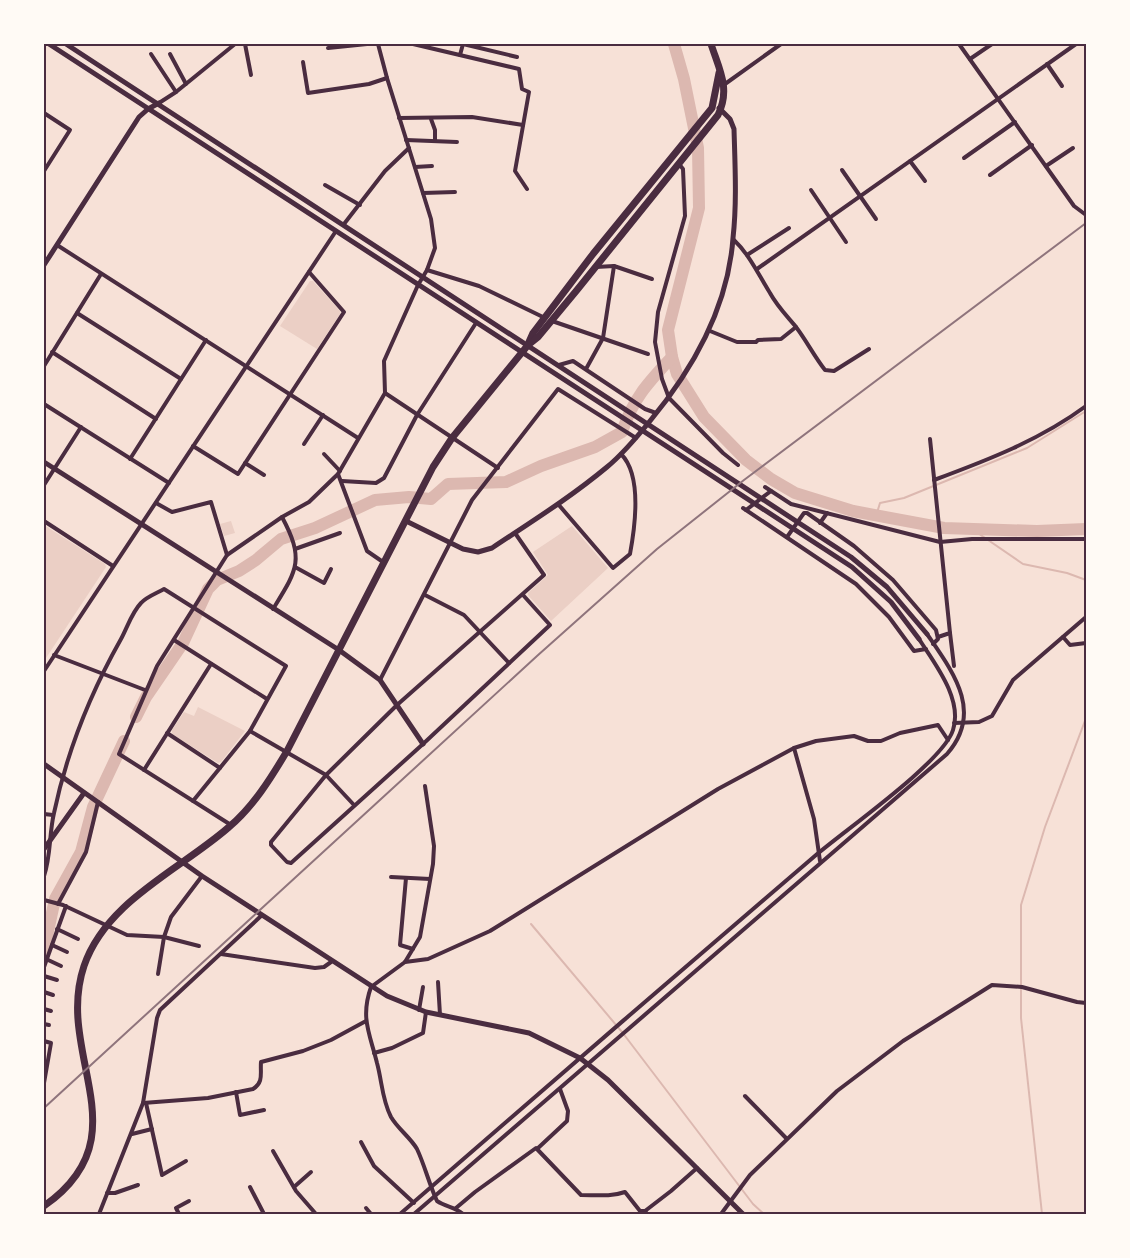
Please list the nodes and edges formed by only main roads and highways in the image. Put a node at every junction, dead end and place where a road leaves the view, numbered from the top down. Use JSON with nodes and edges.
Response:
{"nodes":[{"id":1,"x":711,"y":44,"type":"edge"},
{"id":2,"x":720,"y":72,"type":"junction"},
{"id":3,"x":548,"y":319,"type":"junction"},
{"id":4,"x":44,"y":1206,"type":"edge"}],
"edges":[{"from":1,"to":2,"type":"main road"},
{"from":2,"to":3,"type":"main road"},
{"from":2,"to":3,"type":"main road"},
{"from":3,"to":4,"type":"main road"}]}
